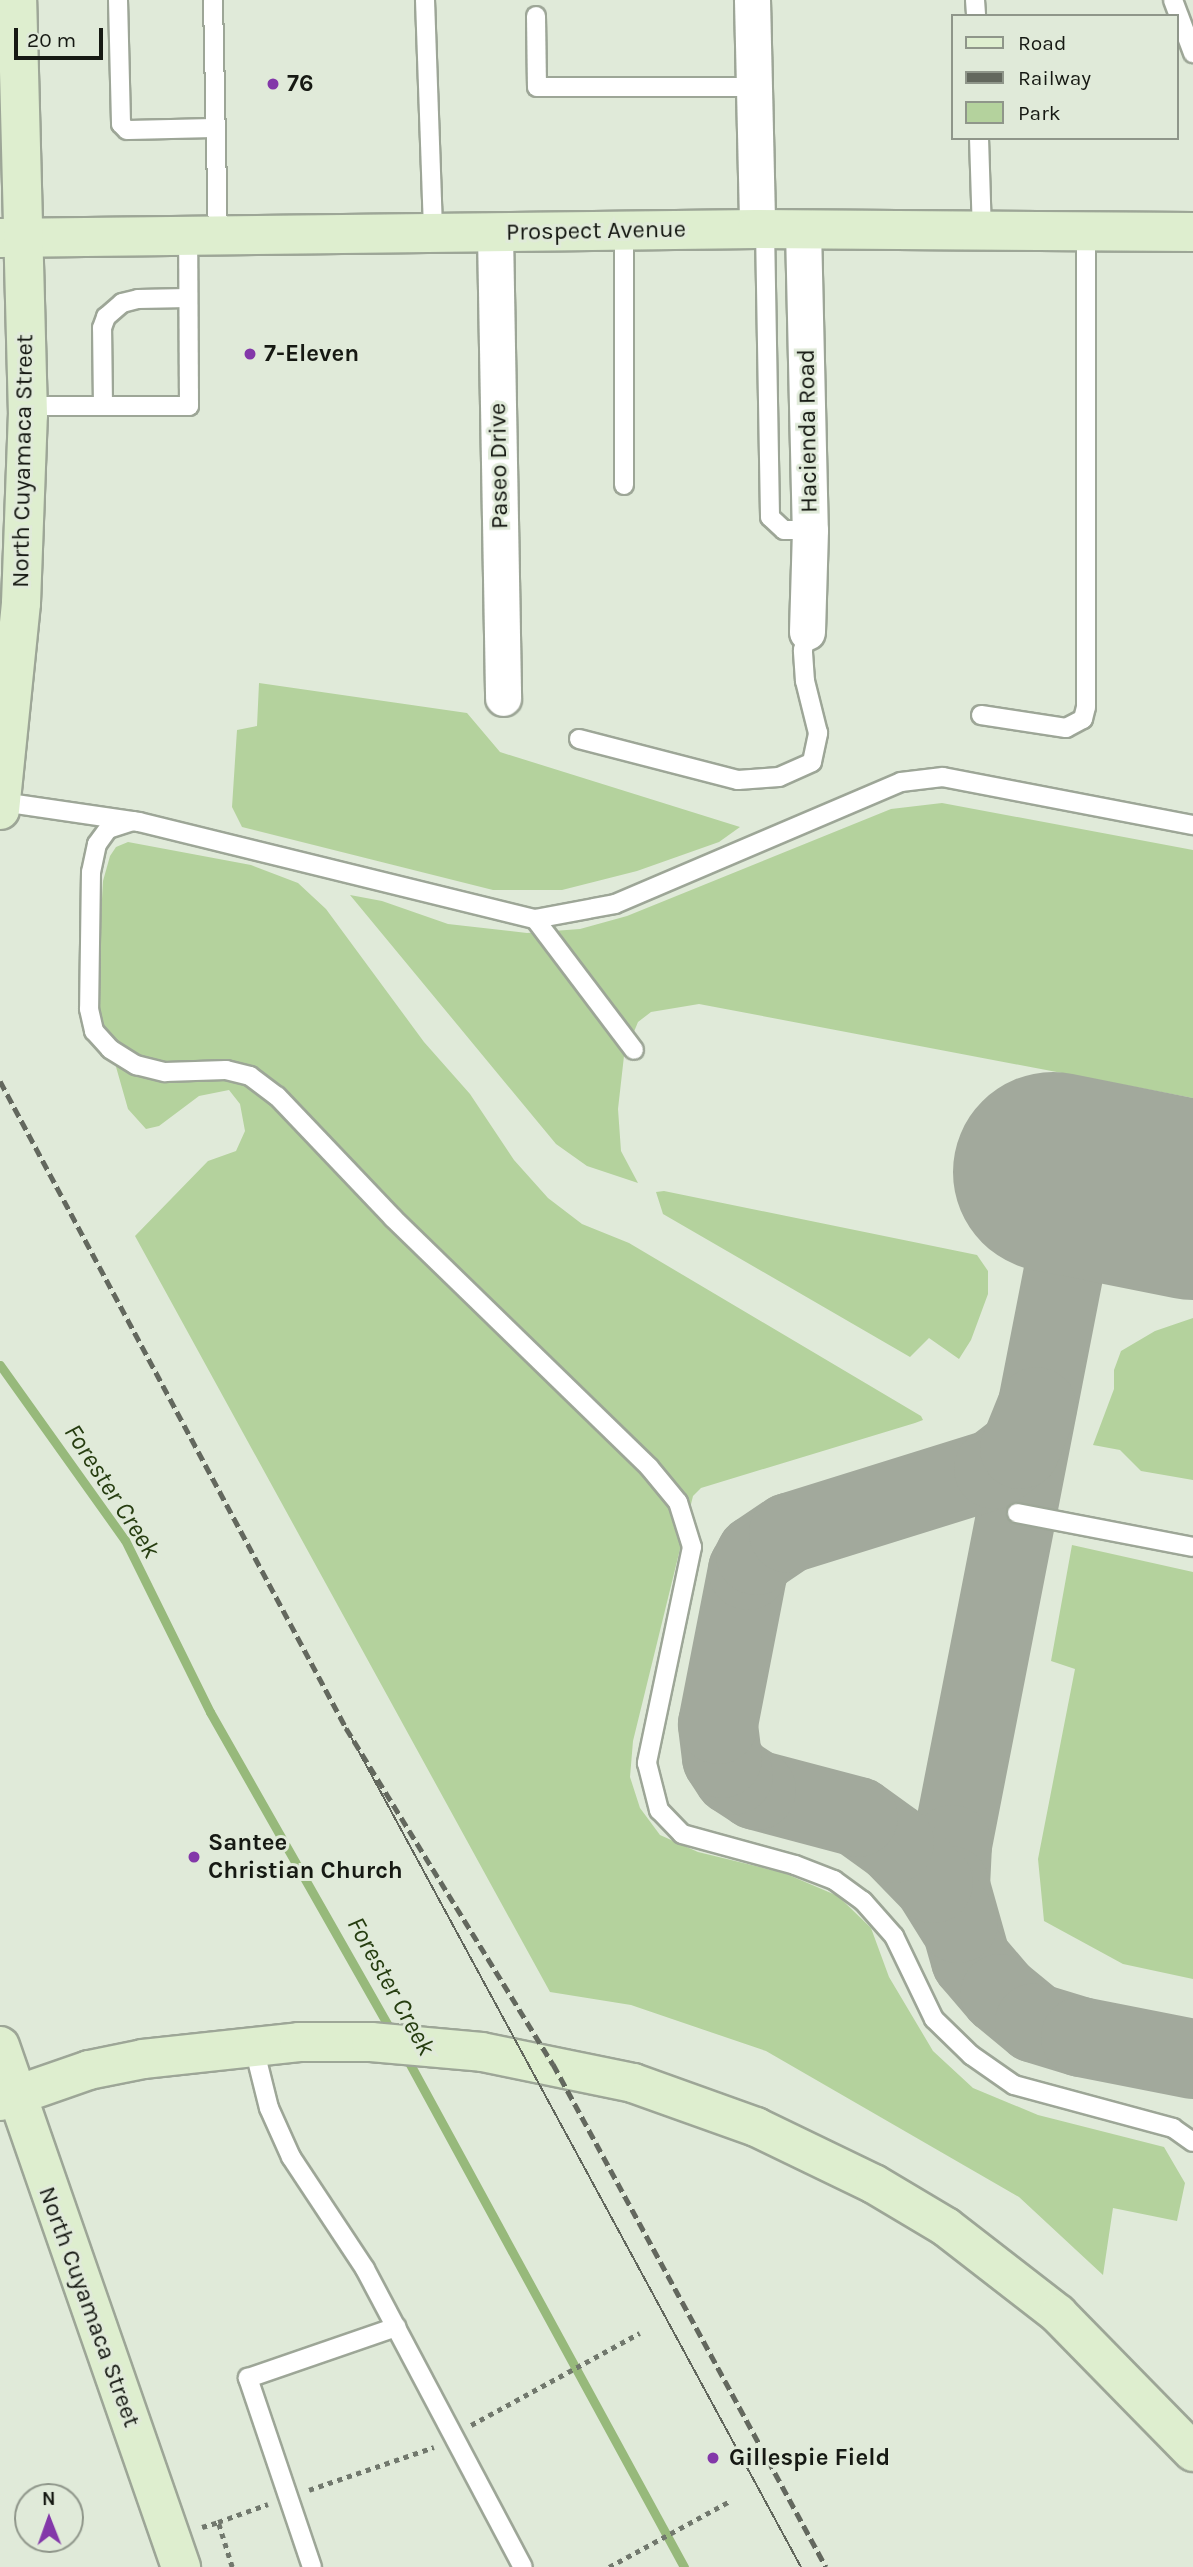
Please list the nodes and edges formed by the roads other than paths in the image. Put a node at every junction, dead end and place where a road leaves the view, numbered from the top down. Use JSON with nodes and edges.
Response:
{"nodes":[{"id":1,"x":17,"y":0,"type":"edge"},
{"id":2,"x":118,"y":0,"type":"edge"},
{"id":3,"x":213,"y":0,"type":"edge"},
{"id":4,"x":425,"y":0,"type":"edge"},
{"id":5,"x":752,"y":0,"type":"edge"},
{"id":6,"x":1173,"y":0,"type":"edge"},
{"id":7,"x":536,"y":16,"type":"dead end"},
{"id":8,"x":1188,"y":27,"type":"edge"},
{"id":9,"x":119,"y":32,"type":"junction"},
{"id":10,"x":138,"y":32,"type":"dead end"},
{"id":11,"x":1193,"y":53,"type":"edge"},
{"id":12,"x":120,"y":84,"type":"junction"},
{"id":13,"x":138,"y":85,"type":"dead end"},
{"id":14,"x":754,"y":87,"type":"junction"},
{"id":15,"x":215,"y":128,"type":"junction"},
{"id":16,"x":979,"y":140,"type":"edge"},
{"id":17,"x":761,"y":229,"type":"junction"},
{"id":18,"x":803,"y":229,"type":"junction"},
{"id":19,"x":624,"y":231,"type":"junction"},
{"id":20,"x":982,"y":232,"type":"junction"},
{"id":21,"x":1086,"y":232,"type":"junction"},
{"id":22,"x":1193,"y":232,"type":"edge"},
{"id":23,"x":495,"y":233,"type":"junction"},
{"id":24,"x":433,"y":234,"type":"junction"},
{"id":25,"x":203,"y":236,"type":"junction"},
{"id":26,"x":12,"y":237,"type":"edge"},
{"id":27,"x":188,"y":298,"type":"junction"},
{"id":28,"x":27,"y":406,"type":"junction"},
{"id":29,"x":103,"y":406,"type":"junction"},
{"id":30,"x":624,"y":485,"type":"dead end"},
{"id":31,"x":810,"y":530,"type":"junction"},
{"id":32,"x":807,"y":632,"type":"joint"},
{"id":33,"x":503,"y":698,"type":"dead end"},
{"id":34,"x":981,"y":715,"type":"dead end"},
{"id":35,"x":579,"y":739,"type":"dead end"},
{"id":36,"x":1,"y":806,"type":"edge"},
{"id":37,"x":133,"y":821,"type":"junction"},
{"id":38,"x":1193,"y":825,"type":"edge"},
{"id":39,"x":535,"y":919,"type":"junction"},
{"id":40,"x":634,"y":1050,"type":"dead end"},
{"id":41,"x":1017,"y":1513,"type":"dead end"},
{"id":42,"x":1193,"y":1548,"type":"edge"},
{"id":43,"x":253,"y":2044,"type":"junction"},
{"id":44,"x":0,"y":2046,"type":"edge"},
{"id":45,"x":7,"y":2098,"type":"edge"},
{"id":46,"x":1193,"y":2142,"type":"edge"},
{"id":47,"x":396,"y":2327,"type":"junction"},
{"id":48,"x":1193,"y":2452,"type":"edge"},
{"id":49,"x":181,"y":2567,"type":"edge"},
{"id":50,"x":312,"y":2567,"type":"edge"},
{"id":51,"x":523,"y":2567,"type":"edge"}],
"edges":[{"from":1,"to":26,"type":"main road","name":"North Cuyamaca Street"},
{"from":2,"to":9,"type":"lane"},
{"from":3,"to":15,"type":"lane"},
{"from":4,"to":24,"type":"lane"},
{"from":5,"to":14,"type":"street"},
{"from":6,"to":8,"type":"lane"},
{"from":7,"to":14,"type":"lane"},
{"from":8,"to":11,"type":"lane"},
{"from":9,"to":10,"type":"lane"},
{"from":9,"to":12,"type":"lane"},
{"from":12,"to":13,"type":"lane"},
{"from":12,"to":15,"type":"lane"},
{"from":14,"to":17,"type":"street"},
{"from":15,"to":25,"type":"lane"},
{"from":16,"to":20,"type":"lane"},
{"from":17,"to":18,"type":"main road","name":"Prospect Avenue"},
{"from":17,"to":19,"type":"main road","name":"Prospect Avenue"},
{"from":17,"to":31,"type":"lane"},
{"from":18,"to":20,"type":"main road","name":"Prospect Avenue"},
{"from":18,"to":31,"type":"street","name":"Hacienda Road"},
{"from":19,"to":23,"type":"main road","name":"Prospect Avenue"},
{"from":19,"to":30,"type":"lane"},
{"from":20,"to":21,"type":"main road","name":"Prospect Avenue"},
{"from":21,"to":22,"type":"main road","name":"Prospect Avenue"},
{"from":21,"to":34,"type":"lane"},
{"from":23,"to":24,"type":"main road","name":"Prospect Avenue"},
{"from":23,"to":33,"type":"street","name":"Paseo Drive"},
{"from":24,"to":25,"type":"main road","name":"Prospect Avenue"},
{"from":25,"to":26,"type":"main road","name":"Prospect Avenue"},
{"from":25,"to":27,"type":"lane"},
{"from":26,"to":28,"type":"main road","name":"North Cuyamaca Street"},
{"from":27,"to":29,"type":"lane"},
{"from":27,"to":29,"type":"lane"},
{"from":28,"to":29,"type":"lane"},
{"from":28,"to":36,"type":"main road","name":"North Cuyamaca Street"},
{"from":31,"to":32,"type":"street","name":"Hacienda Road"},
{"from":32,"to":35,"type":"lane"},
{"from":36,"to":37,"type":"lane"},
{"from":37,"to":39,"type":"lane"},
{"from":37,"to":46,"type":"lane"},
{"from":38,"to":39,"type":"lane"},
{"from":39,"to":40,"type":"lane"},
{"from":41,"to":42,"type":"lane"},
{"from":43,"to":45,"type":"main road"},
{"from":43,"to":47,"type":"lane"},
{"from":43,"to":48,"type":"main road"},
{"from":44,"to":45,"type":"main road","name":"North Cuyamaca Street"},
{"from":45,"to":49,"type":"main road","name":"North Cuyamaca Street"},
{"from":47,"to":50,"type":"lane"},
{"from":47,"to":51,"type":"lane"}]}
